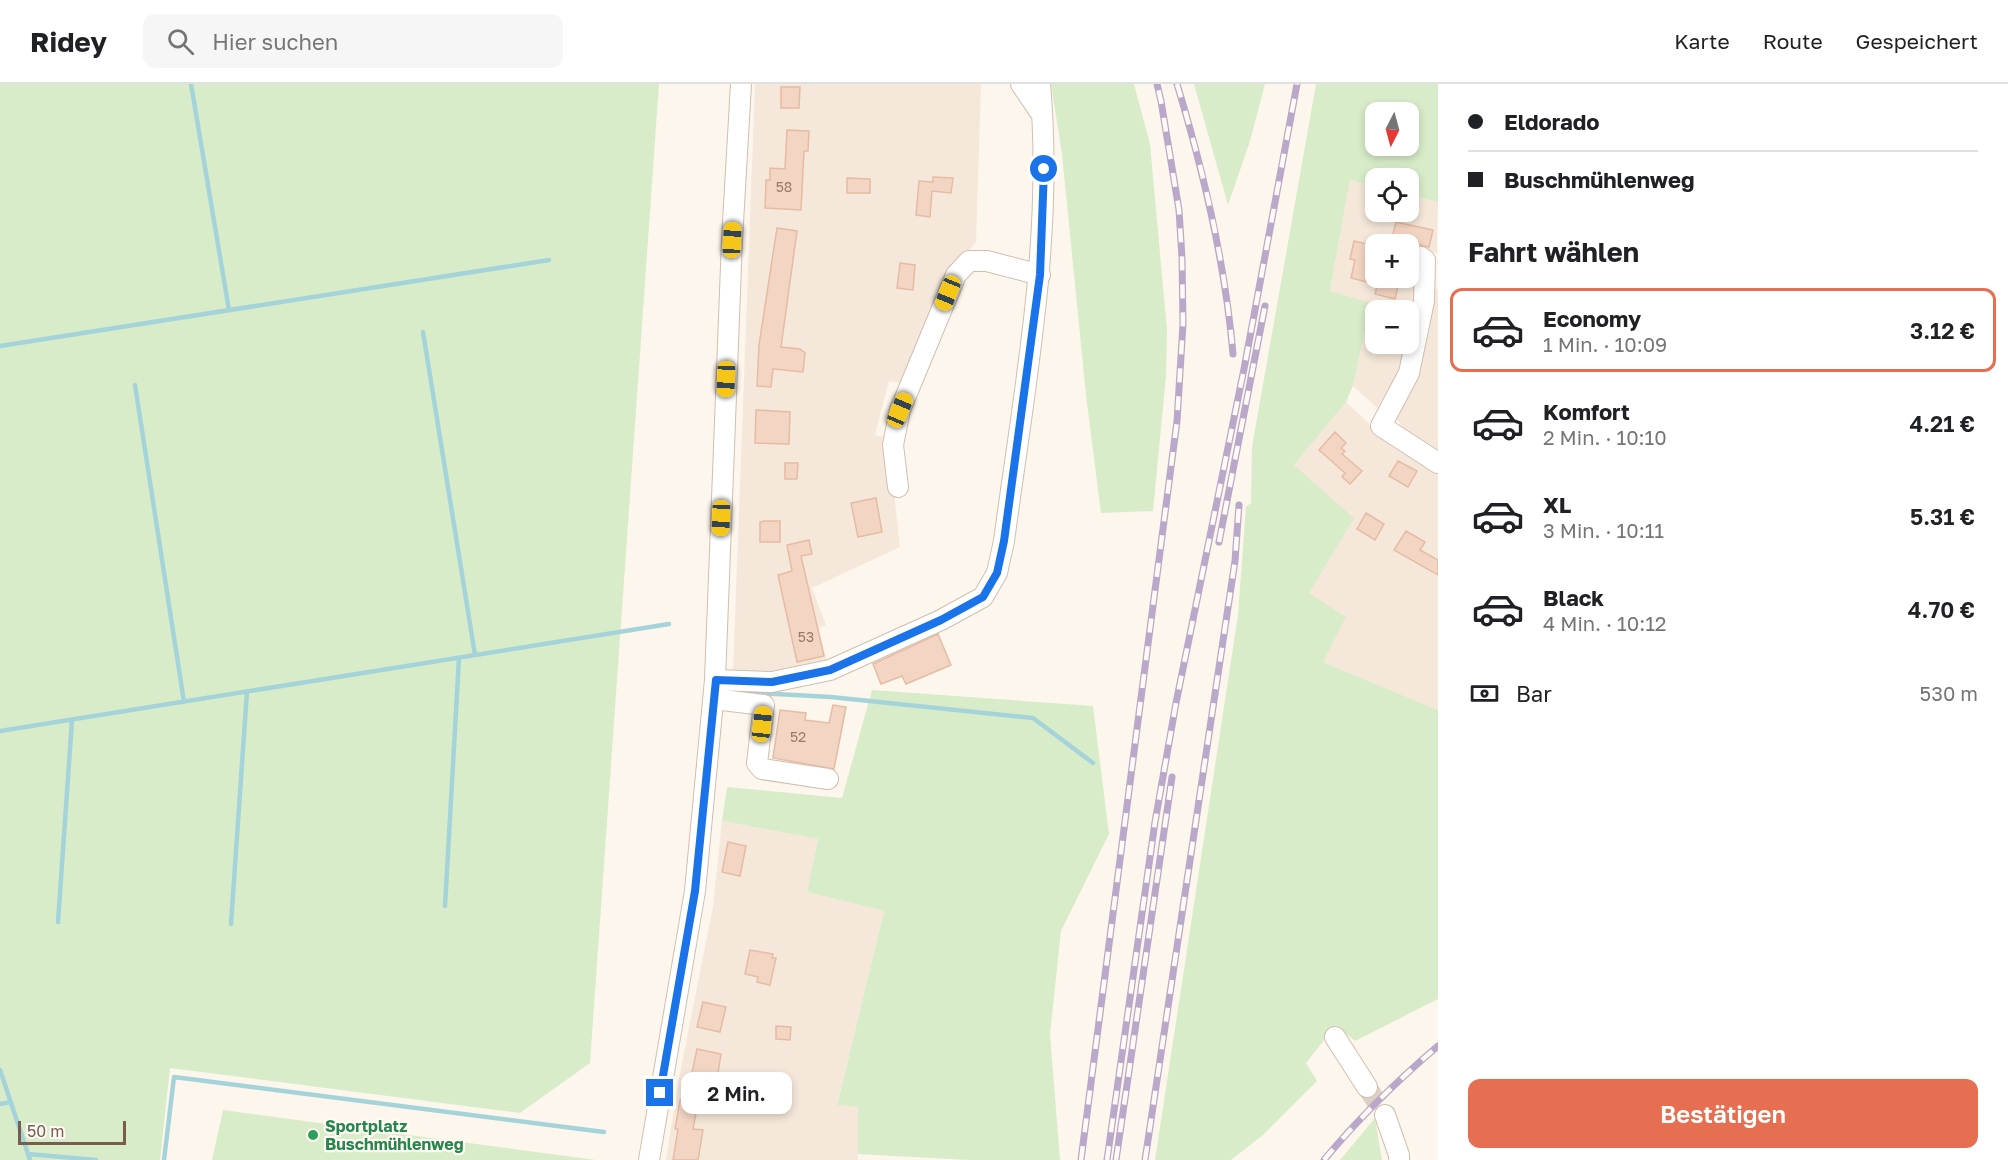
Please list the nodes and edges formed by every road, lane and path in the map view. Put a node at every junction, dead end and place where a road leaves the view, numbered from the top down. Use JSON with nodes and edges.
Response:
{"nodes":[{"id":1,"x":741,"y":84,"type":"edge"},
{"id":2,"x":1021,"y":84,"type":"edge"},
{"id":3,"x":1040,"y":84,"type":"edge"},
{"id":4,"x":1043,"y":117,"type":"junction"},
{"id":5,"x":1421,"y":257,"type":"dead end"},
{"id":6,"x":1040,"y":275,"type":"junction"},
{"id":7,"x":1438,"y":463,"type":"edge"},
{"id":8,"x":898,"y":487,"type":"dead end"},
{"id":9,"x":715,"y":689,"type":"junction"},
{"id":10,"x":828,"y":779,"type":"dead end"},
{"id":11,"x":1335,"y":1037,"type":"dead end"},
{"id":12,"x":1367,"y":1087,"type":"tunnel mouth"},
{"id":13,"x":1385,"y":1115,"type":"tunnel mouth"},
{"id":14,"x":649,"y":1160,"type":"edge"},
{"id":15,"x":1399,"y":1160,"type":"edge"}],
"edges":[{"from":1,"to":9,"type":"street"},
{"from":2,"to":4,"type":"street"},
{"from":3,"to":4,"type":"street"},
{"from":4,"to":6,"type":"street"},
{"from":5,"to":7,"type":"street"},
{"from":6,"to":8,"type":"street"},
{"from":6,"to":9,"type":"street"},
{"from":9,"to":10,"type":"street"},
{"from":9,"to":14,"type":"street"},
{"from":11,"to":12,"type":"street"},
{"from":13,"to":15,"type":"street"}]}
